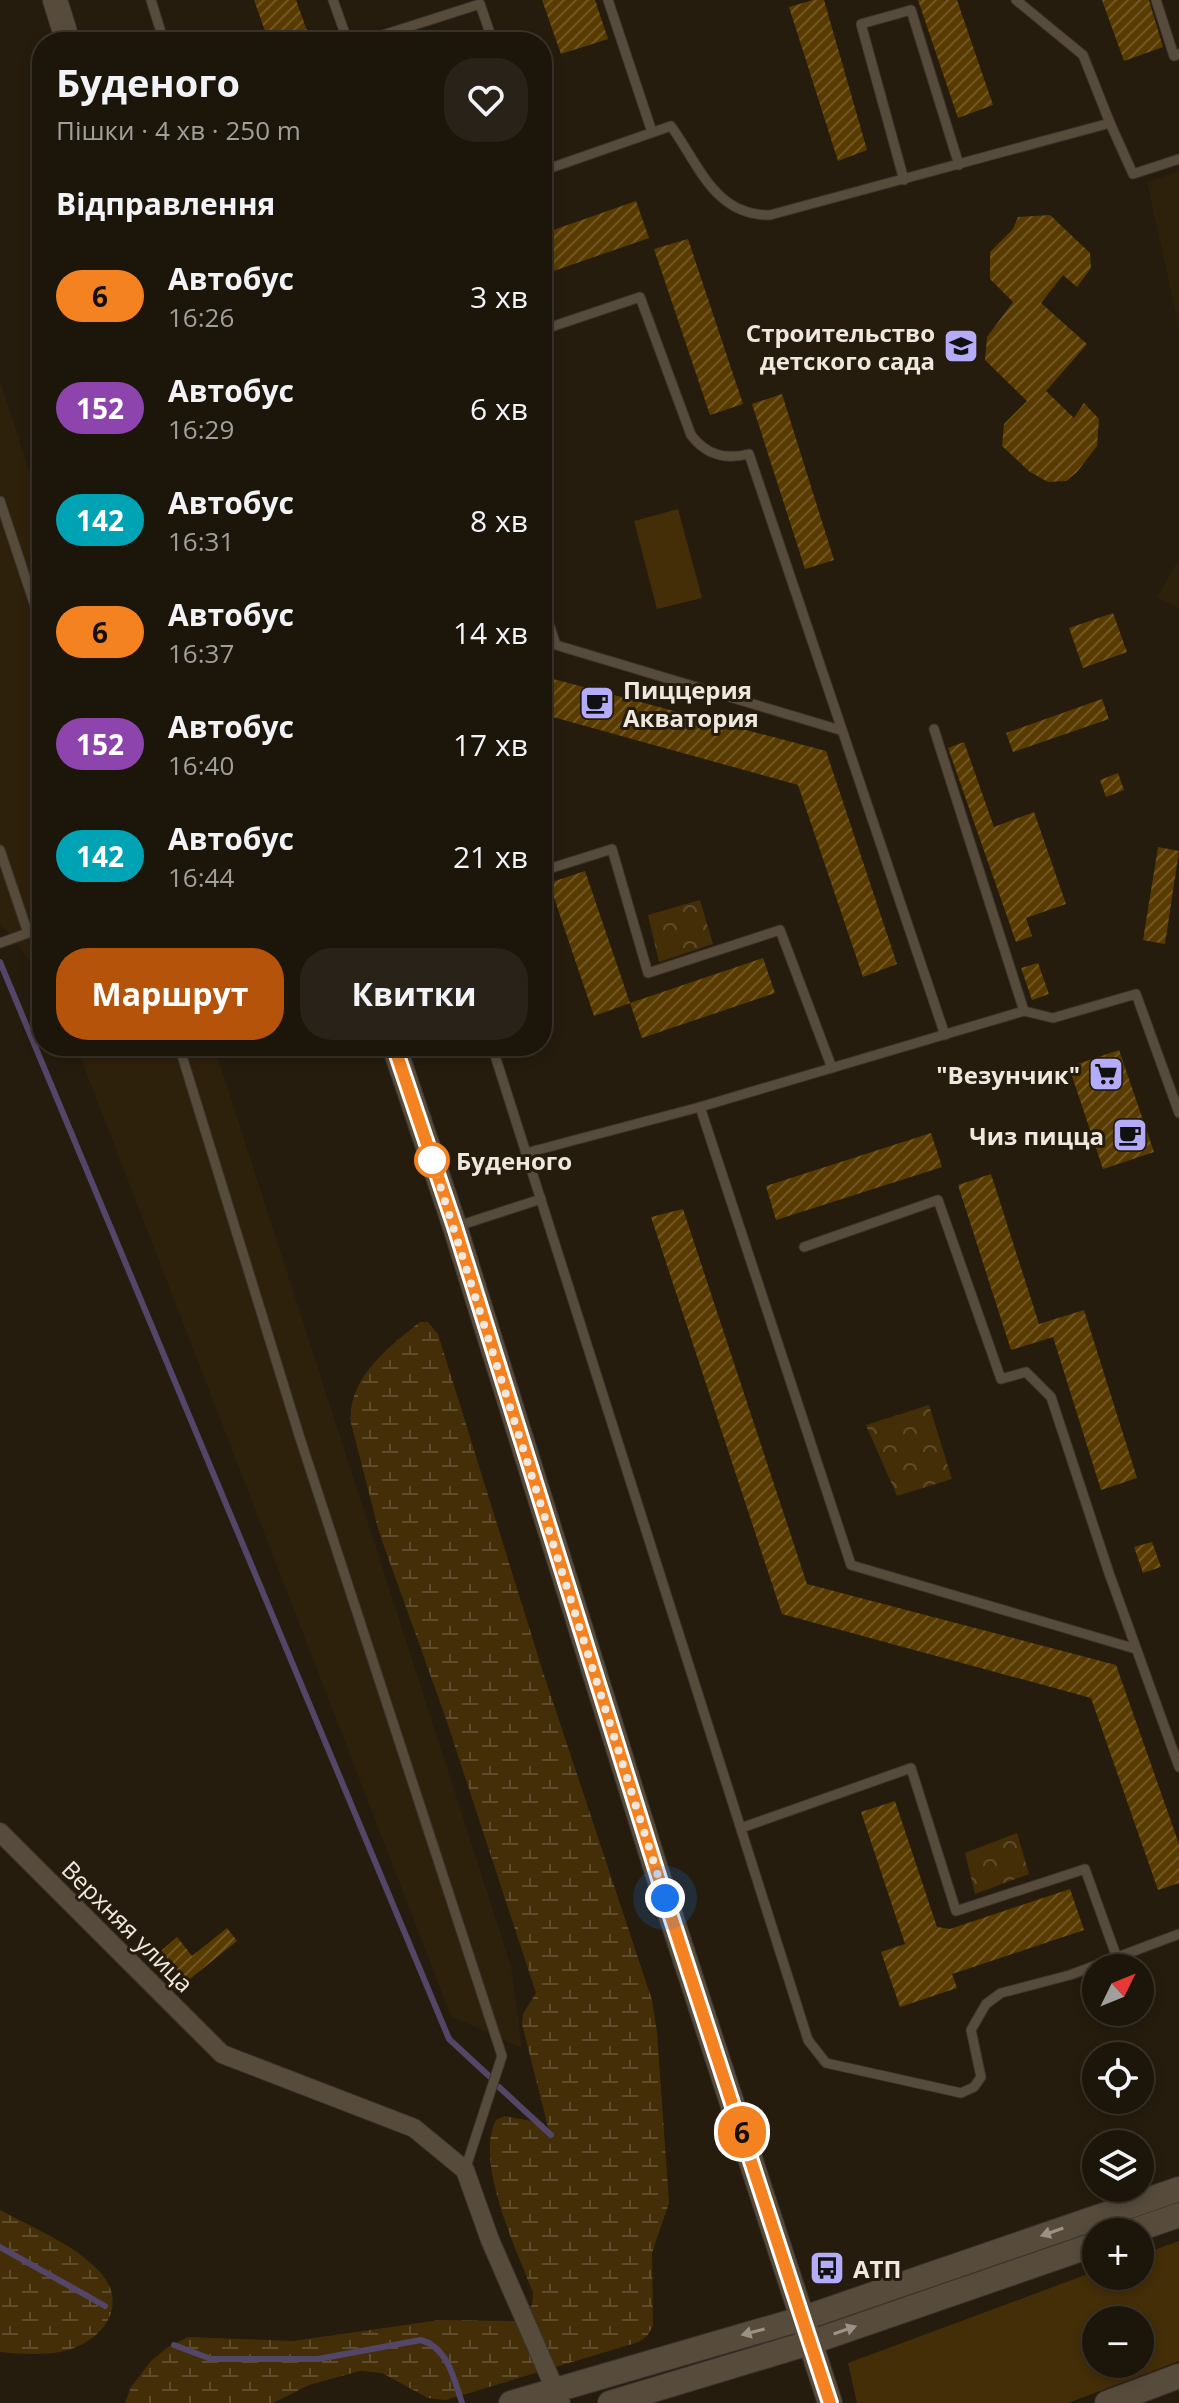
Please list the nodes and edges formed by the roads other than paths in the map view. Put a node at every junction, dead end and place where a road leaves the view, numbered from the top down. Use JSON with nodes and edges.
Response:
{"nodes":[{"id":1,"x":55,"y":0,"type":"edge"},
{"id":2,"x":151,"y":0,"type":"edge"},
{"id":3,"x":333,"y":0,"type":"edge"},
{"id":4,"x":608,"y":0,"type":"edge"},
{"id":5,"x":1016,"y":0,"type":"edge"},
{"id":6,"x":1156,"y":0,"type":"edge"},
{"id":7,"x":65,"y":32,"type":"edge"},
{"id":8,"x":161,"y":32,"type":"edge"},
{"id":9,"x":344,"y":32,"type":"edge"},
{"id":10,"x":392,"y":32,"type":"edge"},
{"id":11,"x":490,"y":32,"type":"edge"},
{"id":12,"x":1179,"y":54,"type":"edge"},
{"id":13,"x":1110,"y":123,"type":"junction"},
{"id":14,"x":652,"y":132,"type":"junction"},
{"id":15,"x":1179,"y":159,"type":"edge"},
{"id":16,"x":959,"y":165,"type":"junction"},
{"id":17,"x":552,"y":167,"type":"edge"},
{"id":18,"x":904,"y":180,"type":"junction"},
{"id":19,"x":552,"y":327,"type":"edge"},
{"id":20,"x":0,"y":501,"type":"edge"},
{"id":21,"x":32,"y":597,"type":"edge"},
{"id":22,"x":552,"y":633,"type":"edge"},
{"id":23,"x":934,"y":729,"type":"dead end"},
{"id":24,"x":840,"y":730,"type":"junction"},
{"id":25,"x":0,"y":850,"type":"edge"},
{"id":26,"x":552,"y":868,"type":"edge"},
{"id":27,"x":32,"y":932,"type":"edge"},
{"id":28,"x":28,"y":933,"type":"junction"},
{"id":29,"x":0,"y":943,"type":"edge"},
{"id":30,"x":1024,"y":1011,"type":"junction"},
{"id":31,"x":945,"y":1035,"type":"junction"},
{"id":32,"x":182,"y":1056,"type":"edge"},
{"id":33,"x":397,"y":1056,"type":"edge"},
{"id":34,"x":495,"y":1056,"type":"edge"},
{"id":35,"x":832,"y":1068,"type":"junction"},
{"id":36,"x":700,"y":1107,"type":"junction"},
{"id":37,"x":1179,"y":1113,"type":"edge"},
{"id":38,"x":526,"y":1153,"type":"junction"},
{"id":39,"x":541,"y":1199,"type":"junction"},
{"id":40,"x":455,"y":1227,"type":"junction"},
{"id":41,"x":804,"y":1247,"type":"dead end"},
{"id":42,"x":1136,"y":1649,"type":"junction"},
{"id":43,"x":1179,"y":1767,"type":"edge"},
{"id":44,"x":741,"y":1828,"type":"junction"},
{"id":45,"x":0,"y":1832,"type":"edge"},
{"id":46,"x":1179,"y":1934,"type":"edge"},
{"id":47,"x":1116,"y":1954,"type":"edge"},
{"id":48,"x":1127,"y":1954,"type":"edge"},
{"id":49,"x":1082,"y":1969,"type":"edge"},
{"id":50,"x":465,"y":2170,"type":"junction"},
{"id":51,"x":1179,"y":2189,"type":"edge"},
{"id":52,"x":1179,"y":2215,"type":"edge"},
{"id":53,"x":1154,"y":2224,"type":"edge"},
{"id":54,"x":1082,"y":2249,"type":"edge"},
{"id":55,"x":804,"y":2318,"type":"junction"},
{"id":56,"x":812,"y":2342,"type":"junction"},
{"id":57,"x":1179,"y":2376,"type":"edge"},
{"id":58,"x":1148,"y":2396,"type":"edge"},
{"id":59,"x":558,"y":2397,"type":"edge"},
{"id":60,"x":511,"y":2403,"type":"edge"},
{"id":61,"x":610,"y":2403,"type":"edge"},
{"id":62,"x":830,"y":2403,"type":"edge"},
{"id":63,"x":1107,"y":2403,"type":"edge"}],
"edges":[{"from":1,"to":7,"type":"main road"},
{"from":2,"to":8,"type":"lane"},
{"from":3,"to":9,"type":"lane"},
{"from":4,"to":14,"type":"lane"},
{"from":5,"to":13,"type":"lane"},
{"from":6,"to":12,"type":"lane"},
{"from":10,"to":11,"type":"lane"},
{"from":13,"to":15,"type":"lane"},
{"from":13,"to":16,"type":"lane"},
{"from":14,"to":17,"type":"lane"},
{"from":14,"to":18,"type":"lane"},
{"from":16,"to":18,"type":"lane"},
{"from":16,"to":18,"type":"lane"},
{"from":19,"to":24,"type":"lane"},
{"from":20,"to":21,"type":"lane"},
{"from":22,"to":24,"type":"lane"},
{"from":23,"to":30,"type":"lane"},
{"from":24,"to":31,"type":"lane"},
{"from":25,"to":28,"type":"lane"},
{"from":26,"to":35,"type":"lane"},
{"from":27,"to":28,"type":"lane"},
{"from":28,"to":29,"type":"lane"},
{"from":30,"to":31,"type":"lane"},
{"from":30,"to":37,"type":"lane"},
{"from":31,"to":35,"type":"lane"},
{"from":32,"to":50,"type":"lane"},
{"from":33,"to":40,"type":"main road"},
{"from":34,"to":38,"type":"lane"},
{"from":35,"to":36,"type":"lane"},
{"from":36,"to":38,"type":"lane"},
{"from":36,"to":42,"type":"lane"},
{"from":38,"to":39,"type":"lane"},
{"from":39,"to":40,"type":"lane"},
{"from":39,"to":44,"type":"lane"},
{"from":40,"to":55,"type":"main road"},
{"from":41,"to":42,"type":"lane"},
{"from":42,"to":43,"type":"lane"},
{"from":44,"to":47,"type":"lane"},
{"from":44,"to":49,"type":"lane"},
{"from":45,"to":50,"type":"street","name":"Верхняя улица"},
{"from":46,"to":48,"type":"lane"},
{"from":50,"to":59,"type":"street"},
{"from":51,"to":55,"type":"main road","one_way":true},
{"from":52,"to":53,"type":"main road"},
{"from":56,"to":54,"type":"main road","one_way":true},
{"from":55,"to":56,"type":"main road"},
{"from":55,"to":59,"type":"main road","one_way":true},
{"from":56,"to":61,"type":"main road"},
{"from":56,"to":62,"type":"main road"},
{"from":57,"to":58,"type":"main road"},
{"from":58,"to":63,"type":"main road"},
{"from":59,"to":60,"type":"main road"}]}
